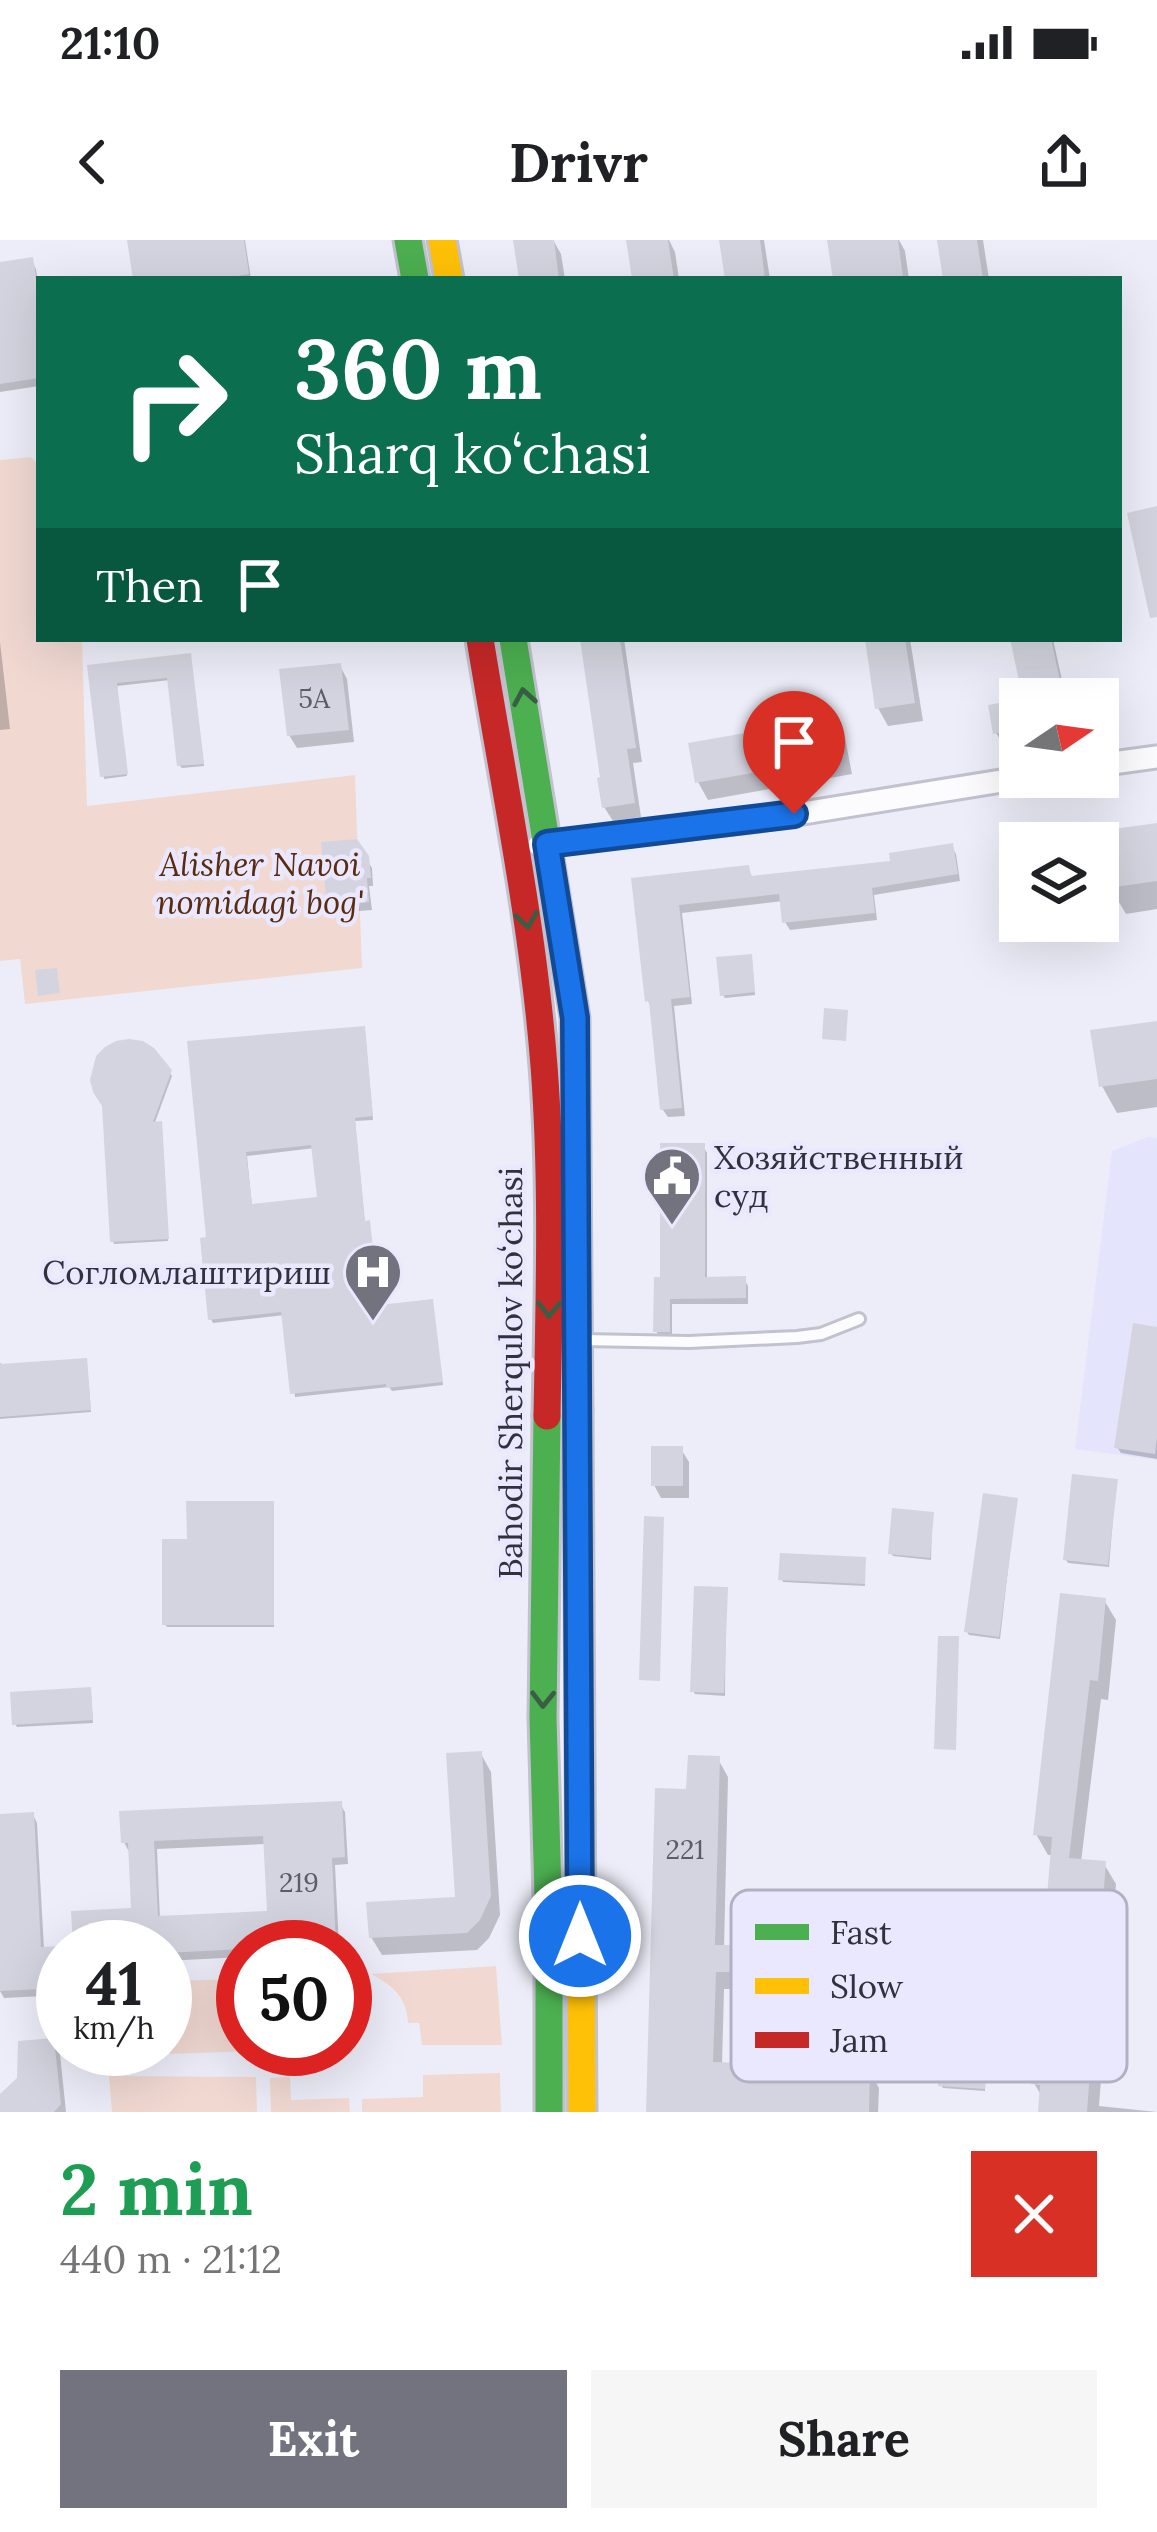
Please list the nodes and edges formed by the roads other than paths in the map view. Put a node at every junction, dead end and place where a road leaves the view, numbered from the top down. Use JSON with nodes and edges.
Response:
{"nodes":[{"id":1,"x":408,"y":240,"type":"edge"},
{"id":2,"x":442,"y":240,"type":"edge"},
{"id":3,"x":414,"y":276,"type":"edge"},
{"id":4,"x":448,"y":276,"type":"edge"},
{"id":5,"x":481,"y":642,"type":"edge"},
{"id":6,"x":514,"y":642,"type":"edge"},
{"id":7,"x":1157,"y":757,"type":"edge"},
{"id":8,"x":1119,"y":762,"type":"edge"},
{"id":9,"x":537,"y":771,"type":"junction"},
{"id":10,"x":503,"y":775,"type":"junction"},
{"id":11,"x":999,"y":781,"type":"edge"},
{"id":12,"x":547,"y":844,"type":"junction"},
{"id":13,"x":515,"y":848,"type":"junction"},
{"id":14,"x":859,"y":1319,"type":"dead end"},
{"id":15,"x":578,"y":1340,"type":"junction"},
{"id":16,"x":550,"y":2112,"type":"edge"},
{"id":17,"x":582,"y":2112,"type":"edge"}],
"edges":[{"from":1,"to":3,"type":"main road"},
{"from":2,"to":4,"type":"main road"},
{"from":5,"to":10,"type":"main road","name":"Bahodir Sherqulov ko‘chasi"},
{"from":9,"to":6,"type":"main road","name":"Bahodir Sherqulov ko‘chasi","one_way":true},
{"from":7,"to":8,"type":"street"},
{"from":9,"to":10,"type":"main road"},
{"from":9,"to":12,"type":"main road","name":"Bahodir Sherqulov ko‘chasi"},
{"from":10,"to":13,"type":"main road","name":"Bahodir Sherqulov ko‘chasi"},
{"from":11,"to":12,"type":"street"},
{"from":12,"to":13,"type":"street"},
{"from":12,"to":15,"type":"main road","name":"Bahodir Sherqulov ko‘chasi"},
{"from":13,"to":16,"type":"main road","name":"Bahodir Sherqulov ko‘chasi","one_way":true},
{"from":14,"to":15,"type":"lane"},
{"from":15,"to":17,"type":"main road","name":"Bahodir Sherqulov ko‘chasi"}]}
